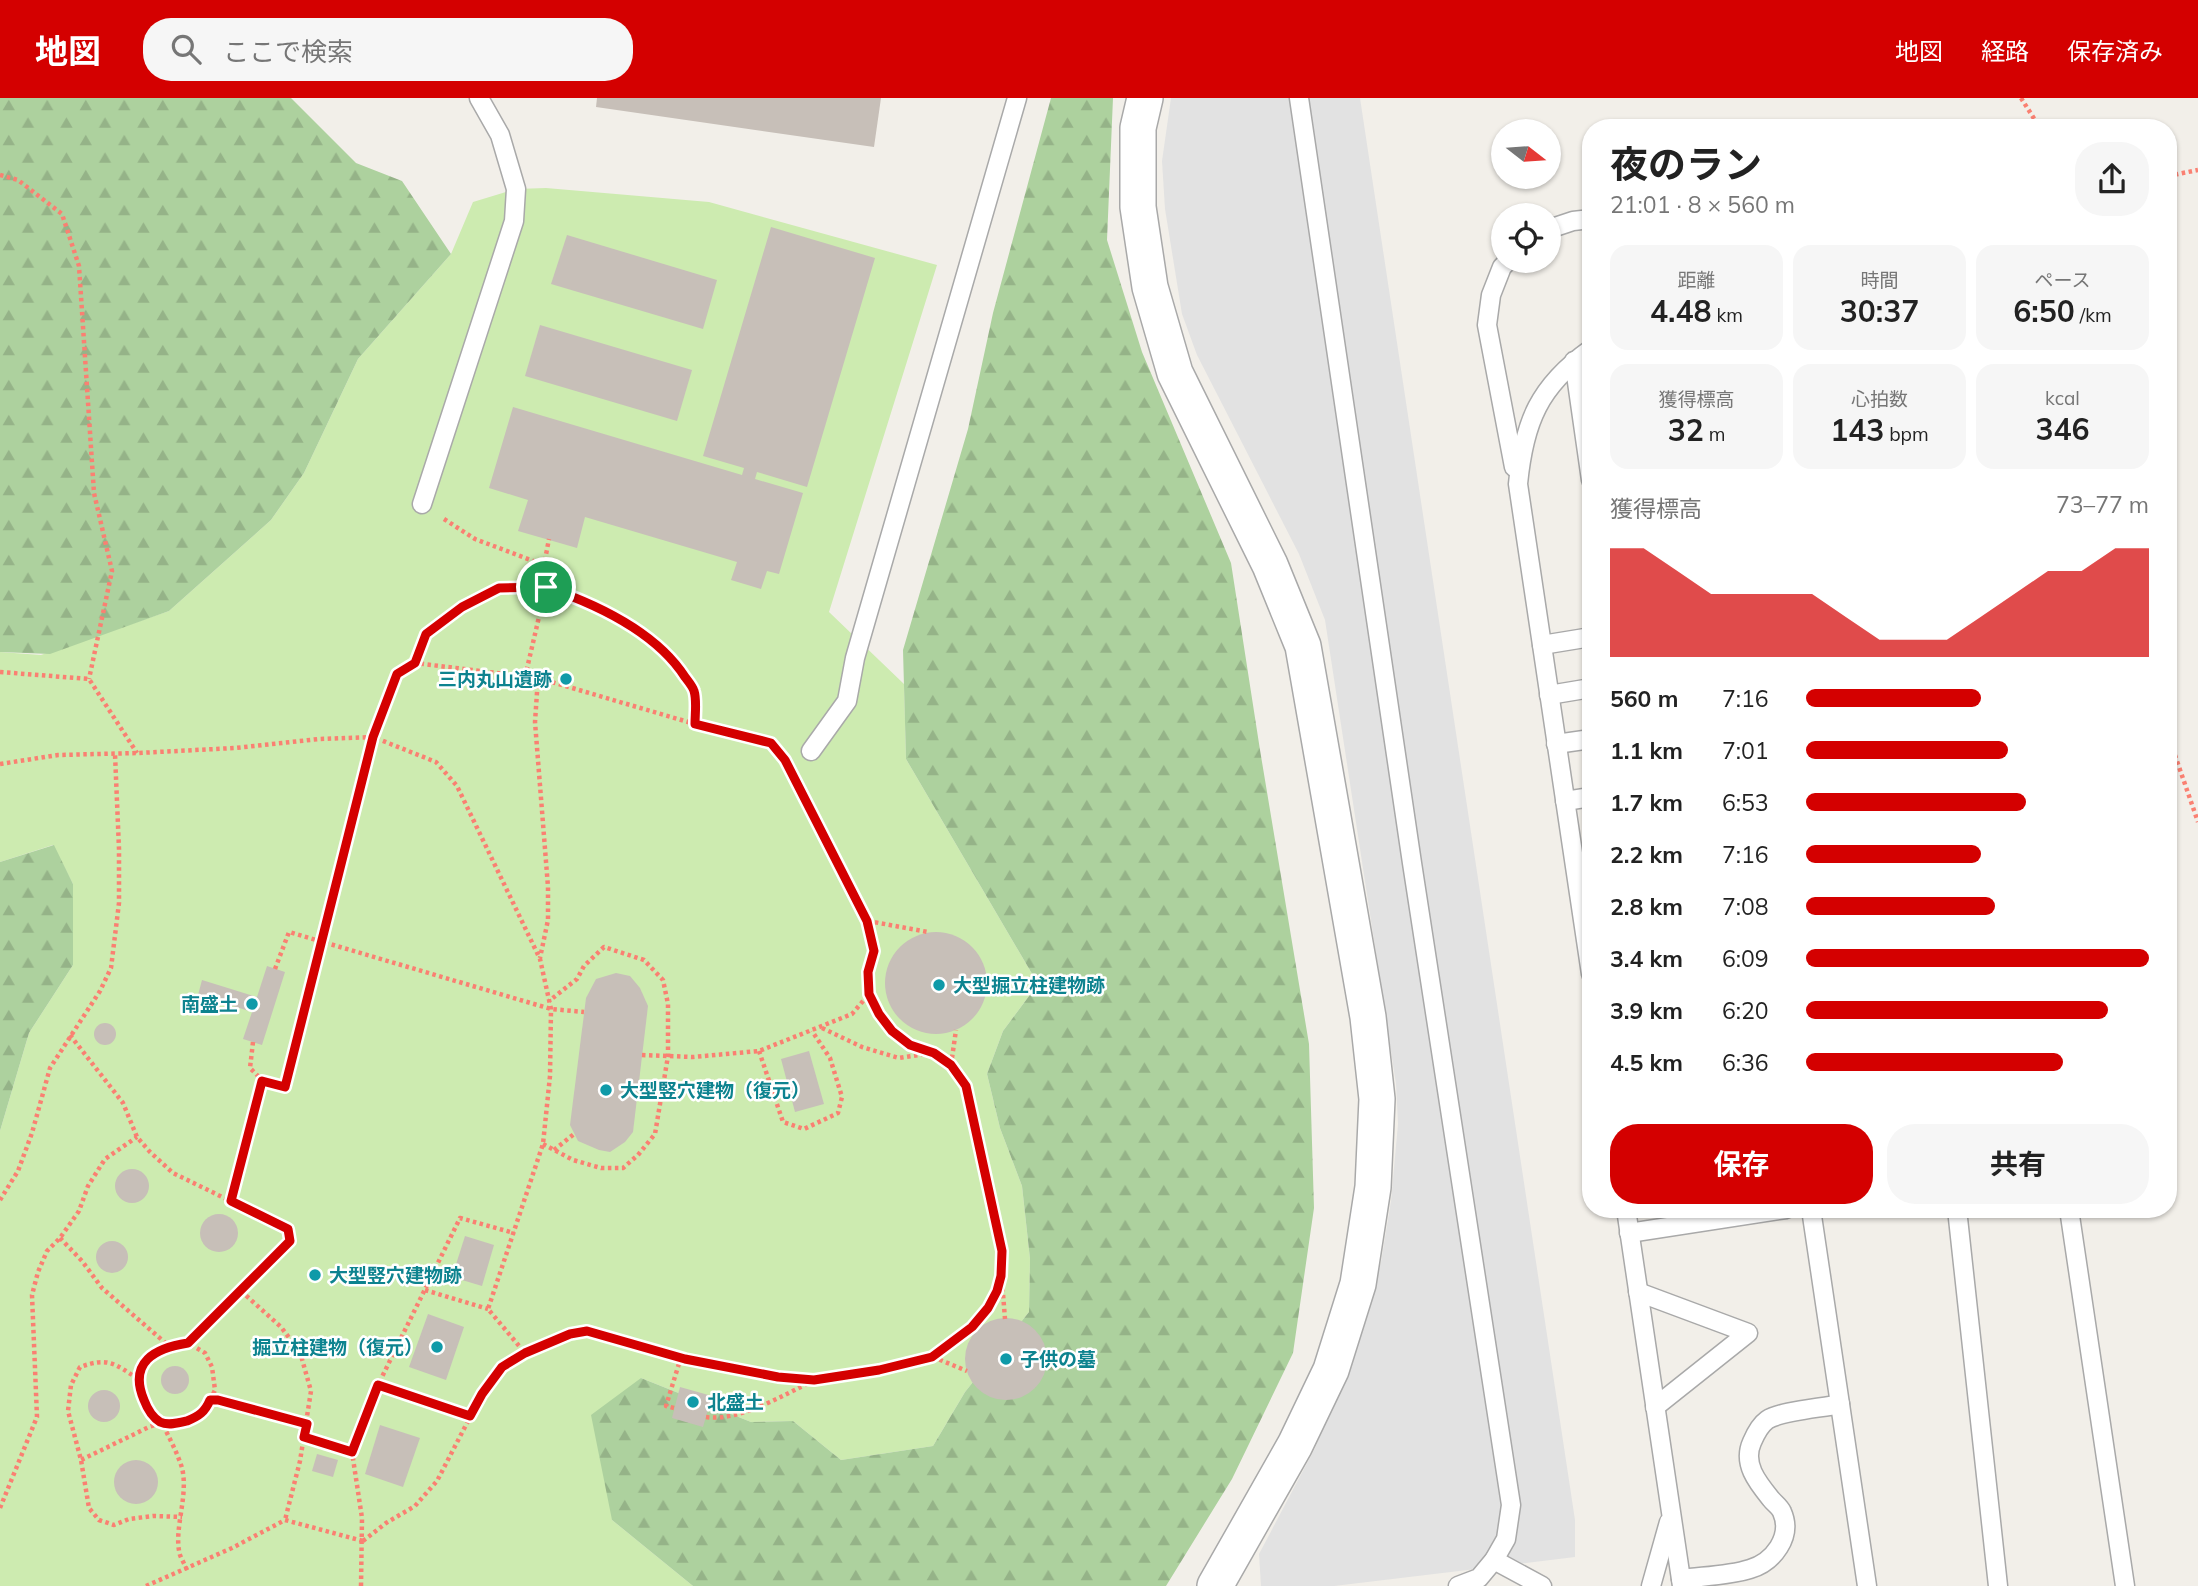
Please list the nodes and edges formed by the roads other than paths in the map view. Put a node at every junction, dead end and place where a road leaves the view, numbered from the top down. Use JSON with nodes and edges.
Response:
{"nodes":[{"id":1,"x":480,"y":98,"type":"edge"},
{"id":2,"x":1017,"y":98,"type":"edge"},
{"id":3,"x":1145,"y":98,"type":"edge"},
{"id":4,"x":1299,"y":98,"type":"edge"},
{"id":5,"x":1582,"y":220,"type":"edge"},
{"id":6,"x":1561,"y":225,"type":"edge"},
{"id":7,"x":1500,"y":273,"type":"edge"},
{"id":8,"x":1582,"y":355,"type":"edge"},
{"id":9,"x":1574,"y":361,"type":"junction"},
{"id":10,"x":1582,"y":417,"type":"edge"},
{"id":11,"x":1518,"y":484,"type":"junction"},
{"id":12,"x":422,"y":504,"type":"road end"},
{"id":13,"x":1582,"y":638,"type":"edge"},
{"id":14,"x":1542,"y":645,"type":"junction"},
{"id":15,"x":1582,"y":690,"type":"edge"},
{"id":16,"x":1549,"y":695,"type":"junction"},
{"id":17,"x":1582,"y":740,"type":"edge"},
{"id":18,"x":1556,"y":744,"type":"junction"},
{"id":19,"x":811,"y":751,"type":"dead end"},
{"id":20,"x":1582,"y":798,"type":"edge"},
{"id":21,"x":1565,"y":801,"type":"junction"},
{"id":22,"x":1582,"y":885,"type":"edge"},
{"id":23,"x":1627,"y":1218,"type":"edge"},
{"id":24,"x":1727,"y":1218,"type":"edge"},
{"id":25,"x":1812,"y":1218,"type":"edge"},
{"id":26,"x":1958,"y":1218,"type":"edge"},
{"id":27,"x":2070,"y":1218,"type":"edge"},
{"id":28,"x":1629,"y":1233,"type":"junction"},
{"id":29,"x":1638,"y":1292,"type":"junction"},
{"id":30,"x":1840,"y":1404,"type":"junction"},
{"id":31,"x":1655,"y":1407,"type":"junction"},
{"id":32,"x":1671,"y":1515,"type":"junction"},
{"id":33,"x":1494,"y":1560,"type":"junction"},
{"id":34,"x":1681,"y":1582,"type":"edge"},
{"id":35,"x":1215,"y":1586,"type":"edge"},
{"id":36,"x":1458,"y":1586,"type":"edge"},
{"id":37,"x":1542,"y":1586,"type":"edge"},
{"id":38,"x":1651,"y":1586,"type":"edge"},
{"id":39,"x":1867,"y":1586,"type":"edge"},
{"id":40,"x":1998,"y":1586,"type":"edge"},
{"id":41,"x":2125,"y":1586,"type":"edge"}],
"edges":[{"from":1,"to":12,"type":"lane"},
{"from":2,"to":19,"type":"lane"},
{"from":3,"to":35,"type":"street"},
{"from":4,"to":33,"type":"lane"},
{"from":5,"to":6,"type":"lane"},
{"from":7,"to":11,"type":"lane"},
{"from":8,"to":9,"type":"lane"},
{"from":9,"to":10,"type":"lane"},
{"from":9,"to":11,"type":"lane"},
{"from":11,"to":14,"type":"lane"},
{"from":13,"to":14,"type":"lane"},
{"from":14,"to":16,"type":"lane"},
{"from":15,"to":16,"type":"lane"},
{"from":16,"to":18,"type":"lane"},
{"from":17,"to":18,"type":"lane"},
{"from":18,"to":21,"type":"lane"},
{"from":20,"to":21,"type":"lane"},
{"from":21,"to":22,"type":"lane"},
{"from":23,"to":28,"type":"lane"},
{"from":24,"to":28,"type":"lane"},
{"from":25,"to":30,"type":"lane"},
{"from":26,"to":40,"type":"lane"},
{"from":27,"to":41,"type":"lane"},
{"from":28,"to":29,"type":"lane"},
{"from":29,"to":31,"type":"lane"},
{"from":29,"to":31,"type":"lane"},
{"from":30,"to":34,"type":"lane"},
{"from":30,"to":39,"type":"lane"},
{"from":31,"to":32,"type":"lane"},
{"from":32,"to":34,"type":"lane"},
{"from":32,"to":38,"type":"lane"},
{"from":33,"to":36,"type":"lane"},
{"from":33,"to":37,"type":"lane"}]}
